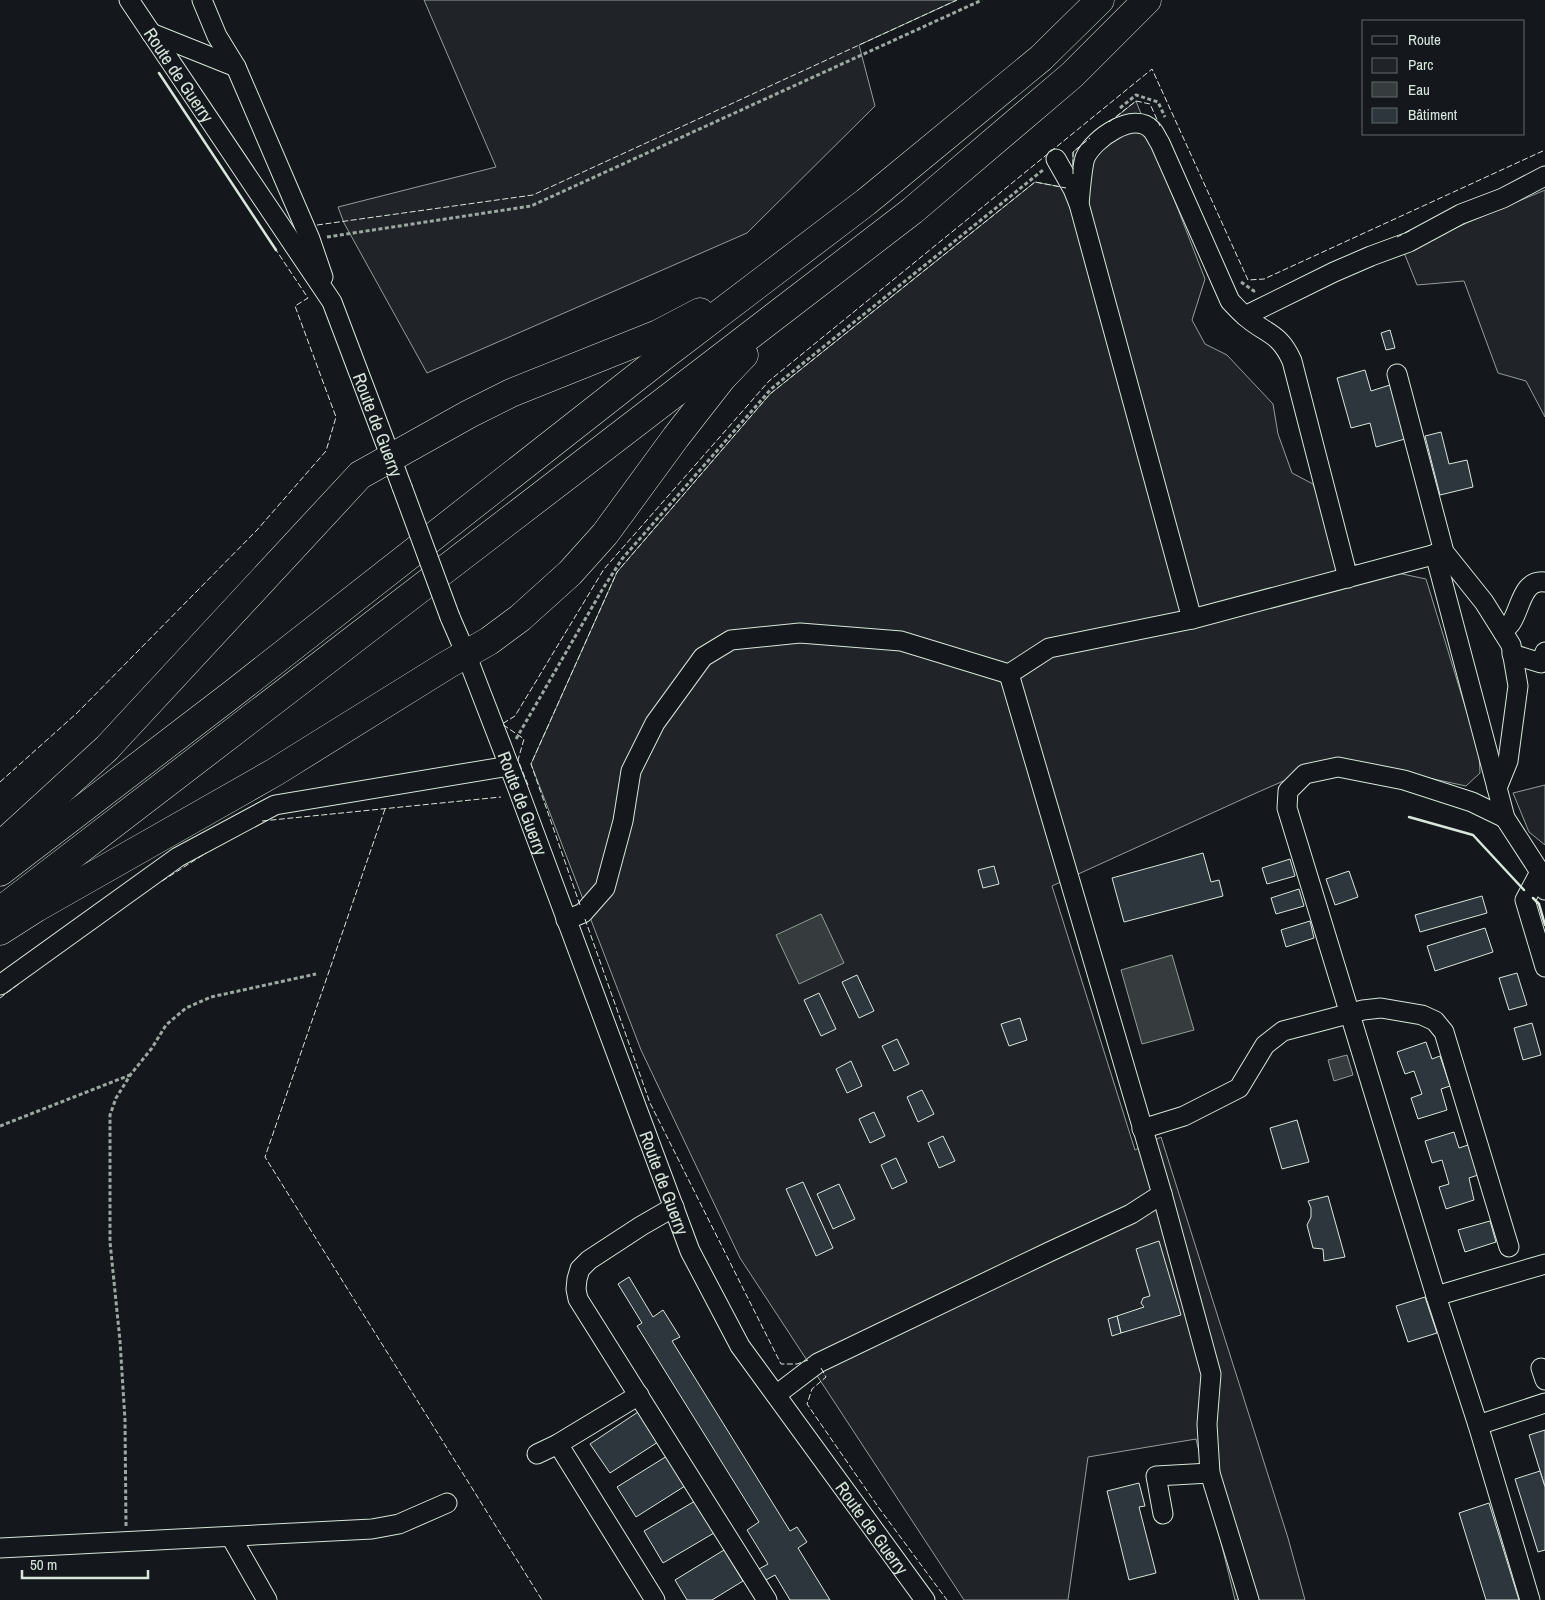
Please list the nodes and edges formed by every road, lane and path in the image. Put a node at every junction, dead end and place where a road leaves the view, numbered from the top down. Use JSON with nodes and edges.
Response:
{"nodes":[{"id":1,"x":129,"y":0,"type":"edge"},
{"id":2,"x":202,"y":0,"type":"edge"},
{"id":3,"x":982,"y":0,"type":"edge"},
{"id":4,"x":1100,"y":0,"type":"edge"},
{"id":5,"x":1147,"y":0,"type":"edge"},
{"id":6,"x":151,"y":33,"type":"junction"},
{"id":7,"x":236,"y":67,"type":"junction"},
{"id":8,"x":1114,"y":112,"type":"dead end"},
{"id":9,"x":1166,"y":120,"type":"dead end"},
{"id":10,"x":1056,"y":159,"type":"joint"},
{"id":11,"x":1545,"y":176,"type":"edge"},
{"id":12,"x":1079,"y":204,"type":"junction"},
{"id":13,"x":310,"y":239,"type":"junction"},
{"id":14,"x":767,"y":276,"type":"junction"},
{"id":15,"x":1238,"y":280,"type":"dead end"},
{"id":16,"x":1263,"y":286,"type":"dead end"},
{"id":17,"x":810,"y":288,"type":"junction"},
{"id":18,"x":332,"y":302,"type":"junction"},
{"id":19,"x":1244,"y":316,"type":"junction"},
{"id":20,"x":1396,"y":374,"type":"dead end"},
{"id":21,"x":392,"y":457,"type":"junction"},
{"id":22,"x":1440,"y":553,"type":"junction"},
{"id":23,"x":1348,"y":578,"type":"junction"},
{"id":24,"x":1545,"y":582,"type":"edge"},
{"id":25,"x":1192,"y":618,"type":"junction"},
{"id":26,"x":1503,"y":632,"type":"junction"},
{"id":27,"x":1545,"y":652,"type":"edge"},
{"id":28,"x":466,"y":654,"type":"junction"},
{"id":29,"x":1512,"y":654,"type":"junction"},
{"id":30,"x":1008,"y":674,"type":"junction"},
{"id":31,"x":507,"y":761,"type":"junction"},
{"id":32,"x":1497,"y":788,"type":"junction"},
{"id":33,"x":1505,"y":818,"type":"junction"},
{"id":34,"x":0,"y":846,"type":"edge"},
{"id":35,"x":0,"y":872,"type":"edge"},
{"id":36,"x":1544,"y":878,"type":"edge"},
{"id":37,"x":0,"y":911,"type":"edge"},
{"id":38,"x":566,"y":920,"type":"junction"},
{"id":39,"x":0,"y":931,"type":"edge"},
{"id":40,"x":1545,"y":967,"type":"edge"},
{"id":41,"x":316,"y":974,"type":"dead end"},
{"id":42,"x":0,"y":985,"type":"edge"},
{"id":43,"x":1351,"y":1013,"type":"junction"},
{"id":44,"x":131,"y":1074,"type":"junction"},
{"id":45,"x":0,"y":1126,"type":"edge"},
{"id":46,"x":1142,"y":1129,"type":"junction"},
{"id":47,"x":1162,"y":1194,"type":"junction"},
{"id":48,"x":674,"y":1207,"type":"junction"},
{"id":49,"x":1509,"y":1247,"type":"dead end"},
{"id":50,"x":1545,"y":1264,"type":"edge"},
{"id":51,"x":1436,"y":1296,"type":"junction"},
{"id":52,"x":639,"y":1395,"type":"junction"},
{"id":53,"x":776,"y":1395,"type":"junction"},
{"id":54,"x":1545,"y":1403,"type":"edge"},
{"id":55,"x":1478,"y":1425,"type":"junction"},
{"id":56,"x":558,"y":1444,"type":"junction"},
{"id":57,"x":537,"y":1454,"type":"dead end"},
{"id":58,"x":1210,"y":1473,"type":"junction"},
{"id":59,"x":447,"y":1503,"type":"dead end"},
{"id":60,"x":1163,"y":1514,"type":"dead end"},
{"id":61,"x":231,"y":1537,"type":"junction"},
{"id":62,"x":126,"y":1542,"type":"junction"},
{"id":63,"x":0,"y":1548,"type":"edge"},
{"id":64,"x":268,"y":1600,"type":"edge"},
{"id":65,"x":655,"y":1600,"type":"edge"},
{"id":66,"x":767,"y":1600,"type":"edge"},
{"id":67,"x":925,"y":1600,"type":"edge"},
{"id":68,"x":1249,"y":1600,"type":"edge"},
{"id":69,"x":1530,"y":1600,"type":"edge"}],
"edges":[{"from":1,"to":6,"type":"street","name":"Route de Guerry"},
{"from":2,"to":7,"type":"street"},
{"from":3,"to":13,"type":"path"},
{"from":4,"to":14,"type":"highway"},
{"from":5,"to":17,"type":"highway"},
{"from":6,"to":7,"type":"street"},
{"from":6,"to":18,"type":"street","name":"Route de Guerry"},
{"from":7,"to":13,"type":"street"},
{"from":8,"to":9,"type":"path"},
{"from":10,"to":12,"type":"street"},
{"from":10,"to":31,"type":"path"},
{"from":11,"to":19,"type":"street"},
{"from":12,"to":19,"type":"street"},
{"from":12,"to":25,"type":"street"},
{"from":13,"to":18,"type":"street"},
{"from":14,"to":21,"type":"highway"},
{"from":14,"to":35,"type":"highway"},
{"from":15,"to":16,"type":"path"},
{"from":17,"to":28,"type":"highway"},
{"from":17,"to":37,"type":"highway"},
{"from":18,"to":21,"type":"street","name":"Route de Guerry"},
{"from":19,"to":23,"type":"street"},
{"from":20,"to":22,"type":"street"},
{"from":21,"to":28,"type":"street","name":"Route de Guerry","bridge":true},
{"from":21,"to":34,"type":"highway"},
{"from":22,"to":23,"type":"street"},
{"from":22,"to":26,"type":"street"},
{"from":22,"to":32,"type":"street"},
{"from":23,"to":25,"type":"street"},
{"from":24,"to":26,"type":"street"},
{"from":25,"to":30,"type":"street"},
{"from":26,"to":29,"type":"street"},
{"from":27,"to":29,"type":"street"},
{"from":28,"to":31,"type":"street","name":"Route de Guerry"},
{"from":28,"to":39,"type":"highway"},
{"from":29,"to":32,"type":"street"},
{"from":30,"to":38,"type":"street"},
{"from":30,"to":46,"type":"street"},
{"from":31,"to":38,"type":"street","name":"Route de Guerry"},
{"from":31,"to":42,"type":"street"},
{"from":32,"to":33,"type":"street"},
{"from":33,"to":36,"type":"street"},
{"from":33,"to":43,"type":"street"},
{"from":36,"to":40,"type":"street"},
{"from":38,"to":48,"type":"street","name":"Route de Guerry"},
{"from":41,"to":44,"type":"path"},
{"from":43,"to":46,"type":"street"},
{"from":43,"to":49,"type":"street"},
{"from":43,"to":51,"type":"street"},
{"from":44,"to":45,"type":"path"},
{"from":44,"to":62,"type":"path"},
{"from":46,"to":47,"type":"street"},
{"from":47,"to":53,"type":"street"},
{"from":47,"to":58,"type":"street"},
{"from":48,"to":52,"type":"street"},
{"from":48,"to":53,"type":"street","name":"Route de Guerry"},
{"from":50,"to":51,"type":"street"},
{"from":51,"to":55,"type":"street"},
{"from":52,"to":56,"type":"street"},
{"from":52,"to":66,"type":"street"},
{"from":53,"to":67,"type":"street","name":"Route de Guerry"},
{"from":54,"to":55,"type":"street"},
{"from":55,"to":69,"type":"street"},
{"from":56,"to":57,"type":"street"},
{"from":56,"to":65,"type":"street"},
{"from":58,"to":60,"type":"street"},
{"from":58,"to":68,"type":"street"},
{"from":59,"to":61,"type":"street"},
{"from":61,"to":62,"type":"street"},
{"from":61,"to":64,"type":"street"},
{"from":62,"to":63,"type":"street"}]}
